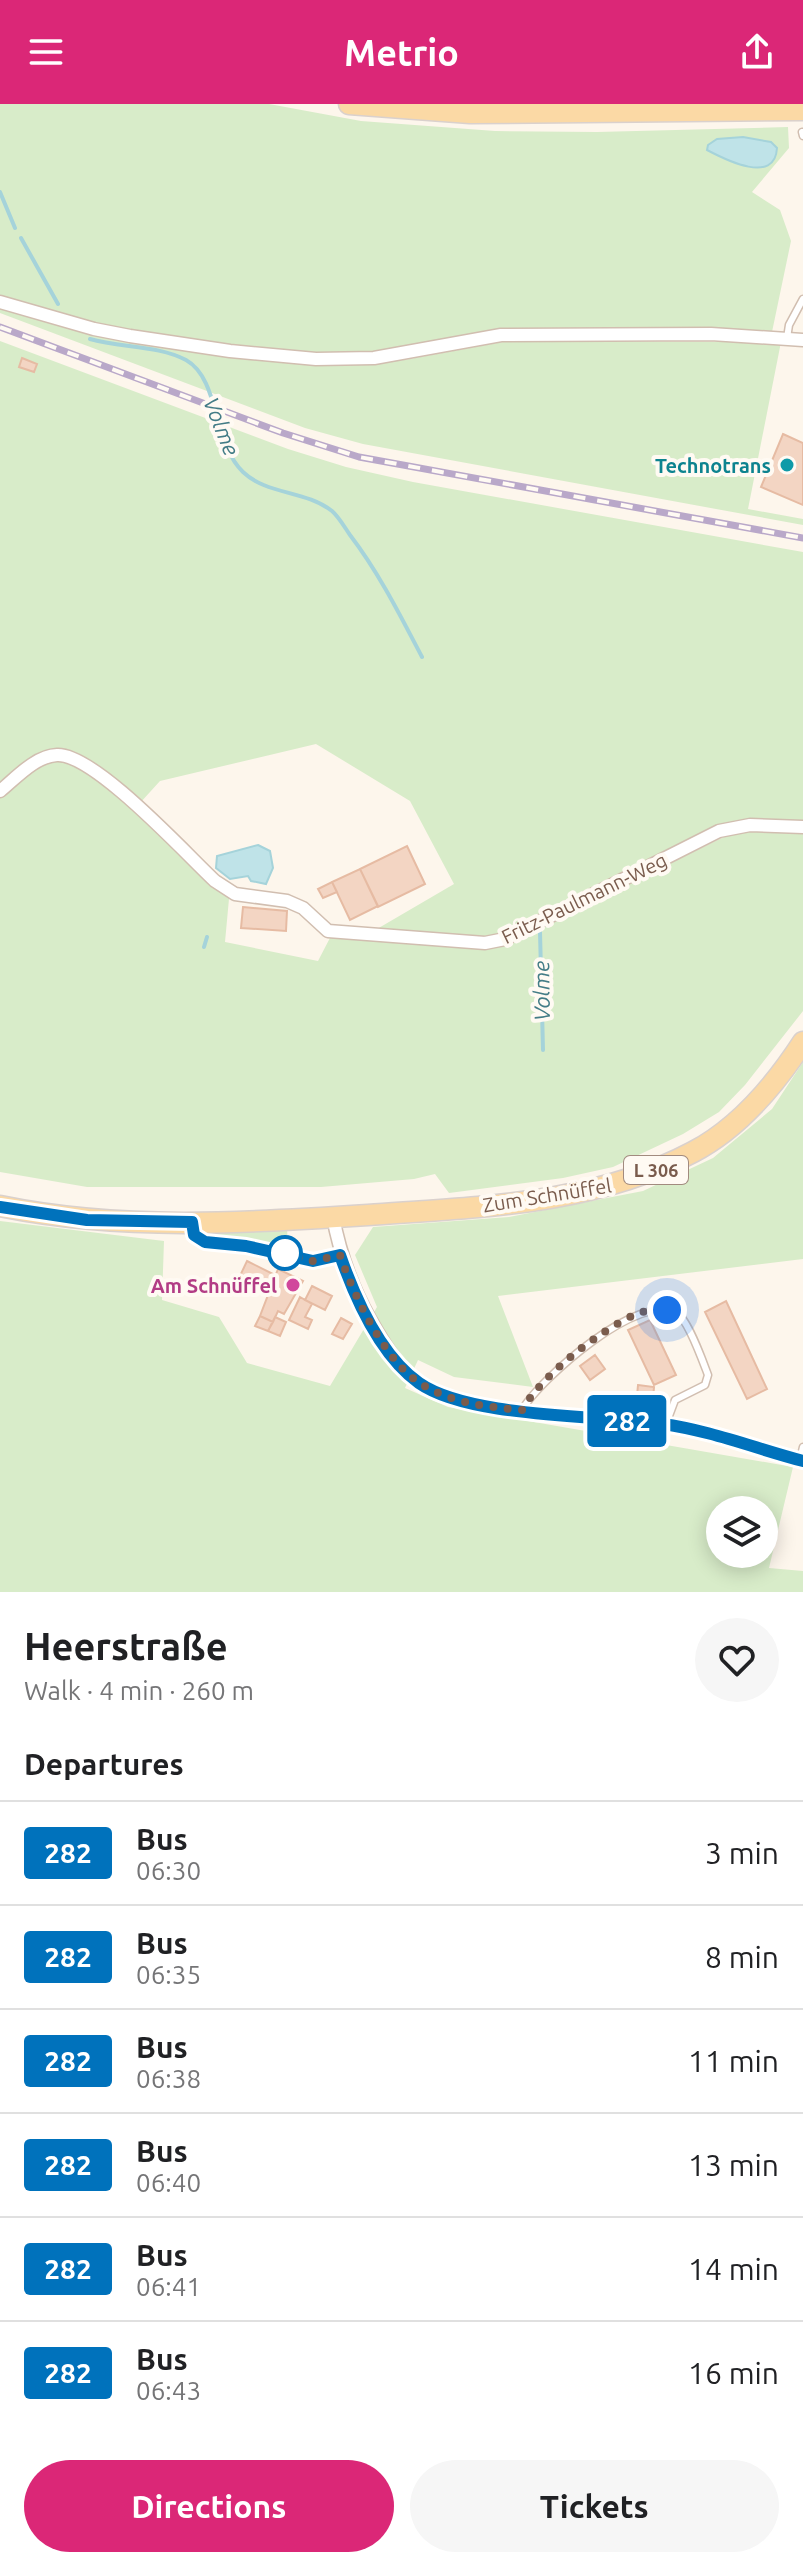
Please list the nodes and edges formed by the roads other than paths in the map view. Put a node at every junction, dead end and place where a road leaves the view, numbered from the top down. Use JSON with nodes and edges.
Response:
{"nodes":[{"id":1,"x":349,"y":104,"type":"edge"},
{"id":2,"x":803,"y":110,"type":"edge"},
{"id":3,"x":803,"y":299,"type":"edge"},
{"id":4,"x":0,"y":302,"type":"edge"},
{"id":5,"x":787,"y":338,"type":"junction"},
{"id":6,"x":803,"y":340,"type":"edge"},
{"id":7,"x":0,"y":791,"type":"edge"},
{"id":8,"x":803,"y":827,"type":"edge"},
{"id":9,"x":803,"y":1042,"type":"edge"},
{"id":10,"x":0,"y":1206,"type":"edge"},
{"id":11,"x":333,"y":1217,"type":"junction"},
{"id":12,"x":192,"y":1222,"type":"junction"},
{"id":13,"x":340,"y":1255,"type":"junction"},
{"id":14,"x":522,"y":1410,"type":"junction"},
{"id":15,"x":666,"y":1424,"type":"junction"},
{"id":16,"x":802,"y":1456,"type":"edge"}],
"edges":[{"from":1,"to":2,"type":"main road"},
{"from":3,"to":5,"type":"lane"},
{"from":4,"to":5,"type":"street"},
{"from":5,"to":6,"type":"street"},
{"from":7,"to":8,"type":"street","name":"Fritz-Paulmann-Weg"},
{"from":9,"to":11,"type":"main road","name":"Zum Schnüffel","number":"L 306"},
{"from":10,"to":12,"type":"main road","number":"L 306"},
{"from":11,"to":12,"type":"main road","number":"L 306"},
{"from":11,"to":13,"type":"street"},
{"from":12,"to":13,"type":"lane"},
{"from":13,"to":14,"type":"street"},
{"from":14,"to":15,"type":"street"},
{"from":14,"to":15,"type":"lane"},
{"from":15,"to":16,"type":"street"}]}
